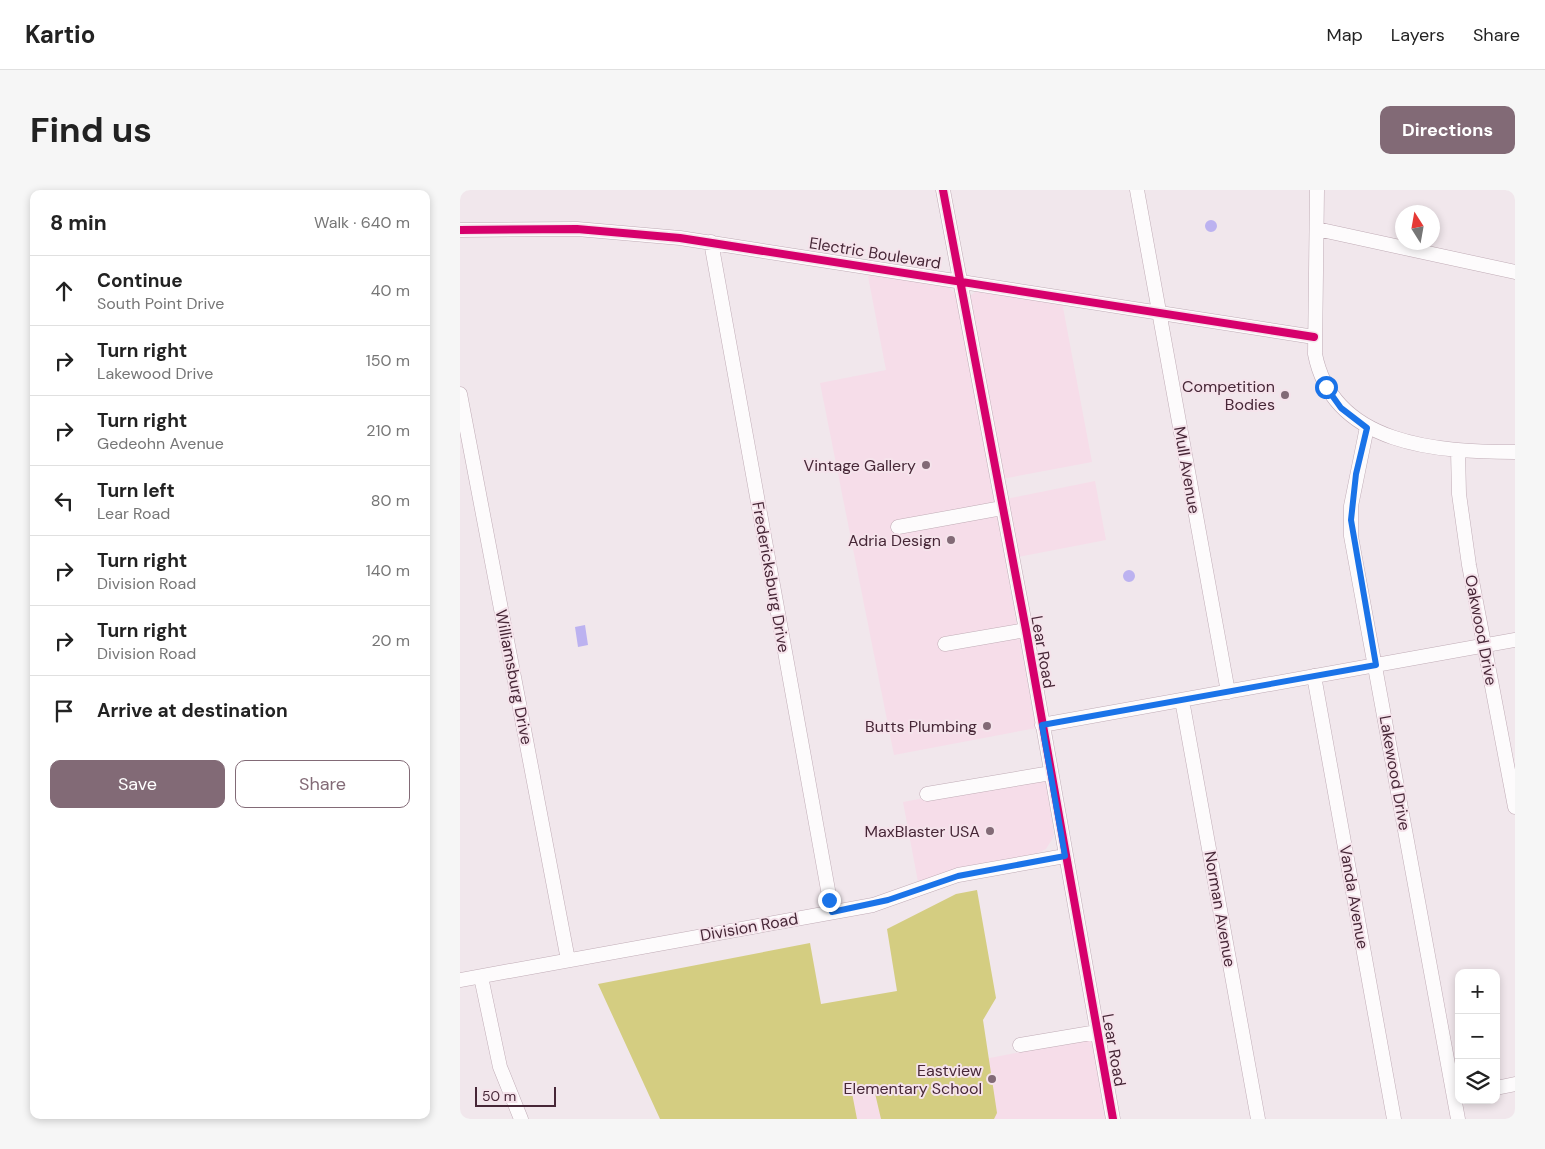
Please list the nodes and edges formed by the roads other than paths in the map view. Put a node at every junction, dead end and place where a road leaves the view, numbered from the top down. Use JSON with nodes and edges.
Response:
{"nodes":[{"id":1,"x":943,"y":190,"type":"edge"},
{"id":2,"x":1137,"y":190,"type":"edge"},
{"id":3,"x":1316,"y":190,"type":"edge"},
{"id":4,"x":1317,"y":228,"type":"junction"},
{"id":5,"x":460,"y":230,"type":"edge"},
{"id":6,"x":711,"y":242,"type":"junction"},
{"id":7,"x":1515,"y":272,"type":"edge"},
{"id":8,"x":959,"y":280,"type":"junction"},
{"id":9,"x":1158,"y":312,"type":"junction"},
{"id":10,"x":1314,"y":337,"type":"junction"},
{"id":11,"x":460,"y":394,"type":"edge"},
{"id":12,"x":1367,"y":428,"type":"junction"},
{"id":13,"x":1458,"y":451,"type":"junction"},
{"id":14,"x":1515,"y":452,"type":"edge"},
{"id":15,"x":1002,"y":508,"type":"junction"},
{"id":16,"x":898,"y":527,"type":"dead end"},
{"id":17,"x":1026,"y":630,"type":"junction"},
{"id":18,"x":1515,"y":640,"type":"edge"},
{"id":19,"x":945,"y":644,"type":"dead end"},
{"id":20,"x":1485,"y":645,"type":"junction"},
{"id":21,"x":1376,"y":665,"type":"junction"},
{"id":22,"x":1314,"y":676,"type":"junction"},
{"id":23,"x":1228,"y":692,"type":"junction"},
{"id":24,"x":1182,"y":700,"type":"junction"},
{"id":25,"x":1042,"y":725,"type":"junction"},
{"id":26,"x":1051,"y":773,"type":"junction"},
{"id":27,"x":927,"y":794,"type":"dead end"},
{"id":28,"x":1515,"y":807,"type":"edge"},
{"id":29,"x":1065,"y":856,"type":"junction"},
{"id":30,"x":832,"y":912,"type":"junction"},
{"id":31,"x":568,"y":960,"type":"junction"},
{"id":32,"x":481,"y":976,"type":"junction"},
{"id":33,"x":460,"y":980,"type":"edge"},
{"id":34,"x":1097,"y":1032,"type":"junction"},
{"id":35,"x":1020,"y":1045,"type":"dead end"},
{"id":36,"x":1515,"y":1084,"type":"edge"},
{"id":37,"x":1500,"y":1087,"type":"edge"},
{"id":38,"x":1455,"y":1090,"type":"edge"},
{"id":39,"x":1457,"y":1104,"type":"edge"},
{"id":40,"x":521,"y":1119,"type":"edge"},
{"id":41,"x":1112,"y":1119,"type":"edge"},
{"id":42,"x":1258,"y":1119,"type":"edge"},
{"id":43,"x":1394,"y":1119,"type":"edge"},
{"id":44,"x":1458,"y":1119,"type":"edge"}],
"edges":[{"from":1,"to":8,"type":"street","name":"Lear Road"},
{"from":2,"to":9,"type":"street","name":"Mull Avenue"},
{"from":3,"to":4,"type":"street"},
{"from":4,"to":7,"type":"street"},
{"from":4,"to":10,"type":"street"},
{"from":5,"to":6,"type":"street","name":"Electric Boulevard"},
{"from":6,"to":8,"type":"street","name":"Electric Boulevard"},
{"from":6,"to":30,"type":"street","name":"Fredericksburg Drive"},
{"from":8,"to":9,"type":"street","name":"Electric Boulevard"},
{"from":8,"to":15,"type":"street","name":"Lear Road"},
{"from":9,"to":10,"type":"street","name":"Electric Boulevard"},
{"from":9,"to":23,"type":"street","name":"Mull Avenue"},
{"from":10,"to":12,"type":"street"},
{"from":11,"to":31,"type":"street","name":"Williamsburg Drive"},
{"from":12,"to":13,"type":"street"},
{"from":12,"to":21,"type":"street","name":"Lakewood Drive"},
{"from":13,"to":14,"type":"street"},
{"from":13,"to":20,"type":"street","name":"Oakwood Drive"},
{"from":15,"to":16,"type":"street"},
{"from":15,"to":17,"type":"street","name":"Lear Road"},
{"from":17,"to":19,"type":"street"},
{"from":17,"to":25,"type":"street","name":"Lear Road"},
{"from":18,"to":20,"type":"street"},
{"from":20,"to":21,"type":"street"},
{"from":20,"to":28,"type":"street","name":"Oakwood Drive"},
{"from":21,"to":22,"type":"street"},
{"from":21,"to":38,"type":"street","name":"Lakewood Drive"},
{"from":22,"to":23,"type":"street"},
{"from":22,"to":43,"type":"street","name":"Vanda Avenue"},
{"from":23,"to":24,"type":"street"},
{"from":24,"to":25,"type":"street"},
{"from":24,"to":42,"type":"street","name":"Norman Avenue"},
{"from":25,"to":26,"type":"street","name":"Lear Road"},
{"from":26,"to":27,"type":"street"},
{"from":26,"to":29,"type":"street","name":"Lear Road"},
{"from":29,"to":30,"type":"street","name":"Division Road"},
{"from":29,"to":34,"type":"street","name":"Lear Road"},
{"from":30,"to":31,"type":"street","name":"Division Road"},
{"from":31,"to":32,"type":"street","name":"Division Road"},
{"from":32,"to":33,"type":"street","name":"Division Road"},
{"from":32,"to":40,"type":"street"},
{"from":34,"to":35,"type":"street"},
{"from":34,"to":41,"type":"street","name":"Lear Road"},
{"from":36,"to":37,"type":"street"},
{"from":39,"to":44,"type":"street","name":"Lakewood Drive"}]}
